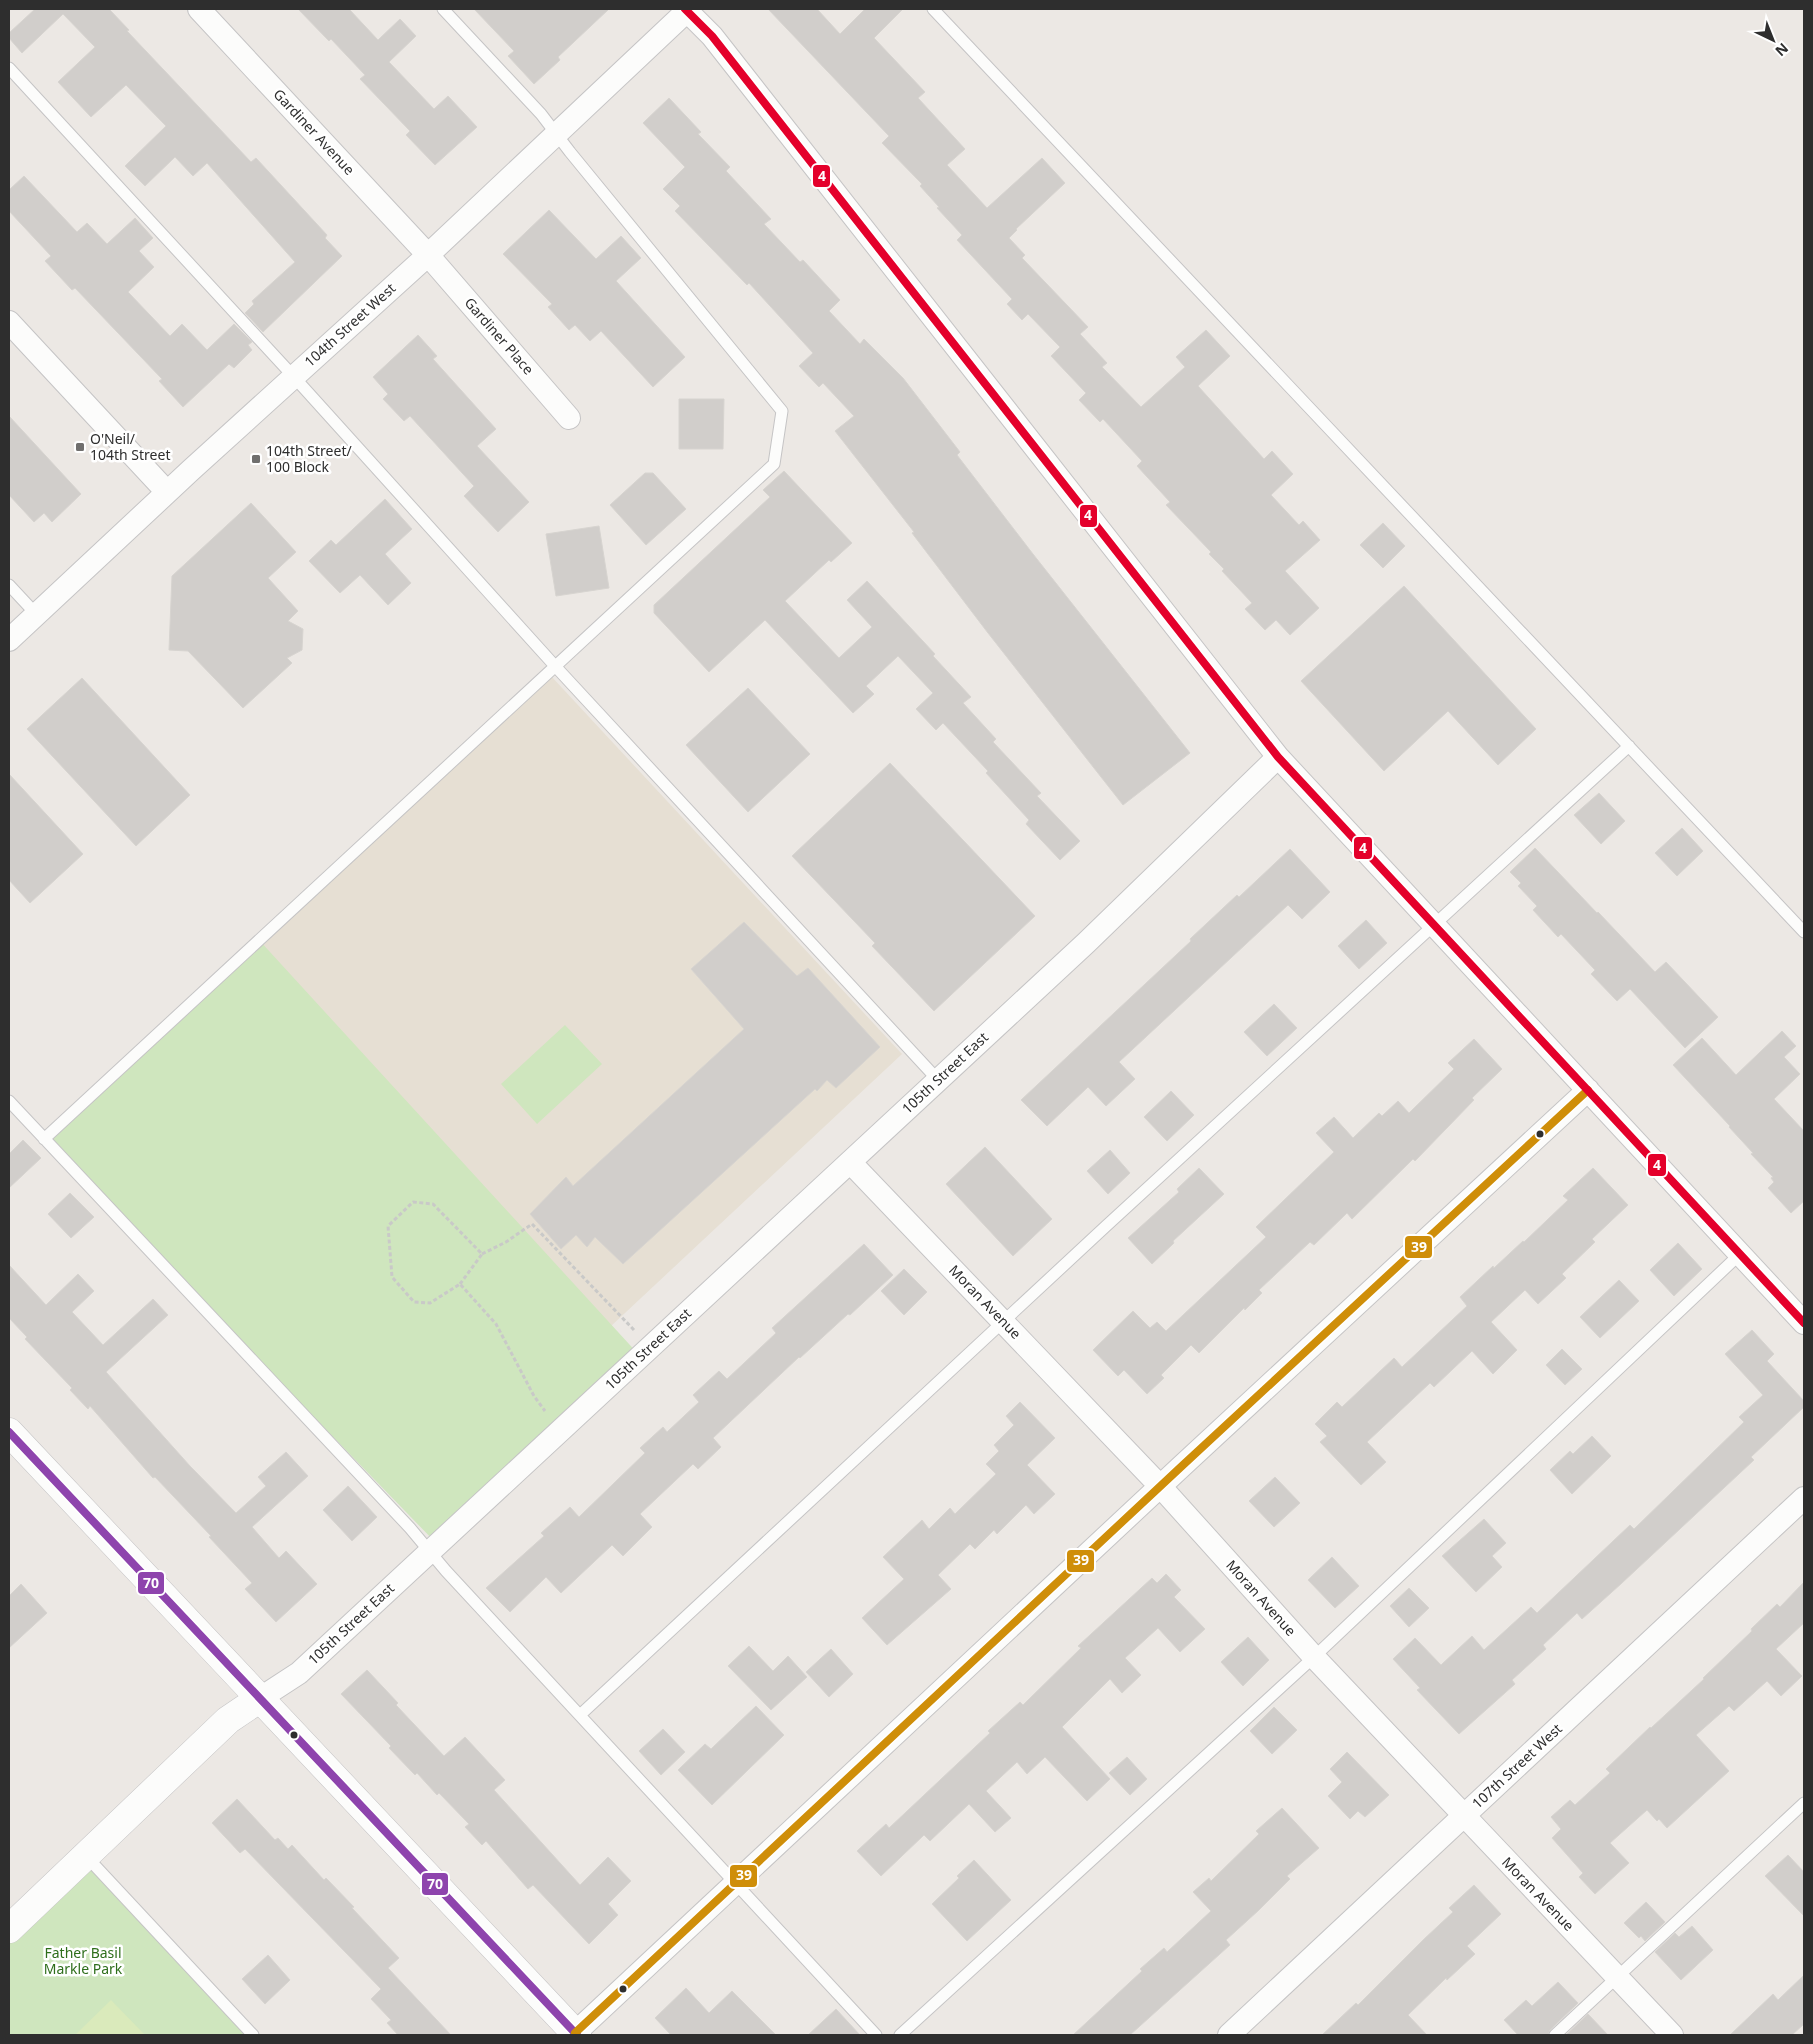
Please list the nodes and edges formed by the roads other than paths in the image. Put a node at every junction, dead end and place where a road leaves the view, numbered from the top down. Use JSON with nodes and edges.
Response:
{"nodes":[{"id":1,"x":199,"y":9,"type":"edge"},
{"id":2,"x":443,"y":9,"type":"edge"},
{"id":3,"x":687,"y":9,"type":"edge"},
{"id":4,"x":933,"y":9,"type":"edge"},
{"id":5,"x":9,"y":68,"type":"edge"},
{"id":6,"x":557,"y":134,"type":"junction"},
{"id":7,"x":428,"y":255,"type":"junction"},
{"id":8,"x":9,"y":322,"type":"edge"},
{"id":9,"x":294,"y":377,"type":"junction"},
{"id":10,"x":570,"y":418,"type":"dead end"},
{"id":11,"x":167,"y":492,"type":"junction"},
{"id":12,"x":9,"y":585,"type":"edge"},
{"id":13,"x":36,"y":614,"type":"junction"},
{"id":14,"x":9,"y":640,"type":"edge"},
{"id":15,"x":555,"y":666,"type":"junction"},
{"id":16,"x":1629,"y":746,"type":"junction"},
{"id":17,"x":1278,"y":757,"type":"junction"},
{"id":18,"x":1435,"y":925,"type":"junction"},
{"id":19,"x":1804,"y":932,"type":"edge"},
{"id":20,"x":938,"y":1080,"type":"junction"},
{"id":21,"x":1588,"y":1090,"type":"junction"},
{"id":22,"x":9,"y":1101,"type":"edge"},
{"id":23,"x":44,"y":1139,"type":"junction"},
{"id":24,"x":850,"y":1162,"type":"junction"},
{"id":25,"x":1740,"y":1254,"type":"junction"},
{"id":26,"x":1004,"y":1322,"type":"junction"},
{"id":27,"x":1804,"y":1322,"type":"edge"},
{"id":28,"x":9,"y":1432,"type":"edge"},
{"id":29,"x":1160,"y":1486,"type":"junction"},
{"id":30,"x":1804,"y":1498,"type":"edge"},
{"id":31,"x":430,"y":1550,"type":"junction"},
{"id":32,"x":1314,"y":1657,"type":"junction"},
{"id":33,"x":259,"y":1699,"type":"junction"},
{"id":34,"x":580,"y":1715,"type":"junction"},
{"id":35,"x":1804,"y":1803,"type":"edge"},
{"id":36,"x":1464,"y":1816,"type":"junction"},
{"id":37,"x":85,"y":1855,"type":"junction"},
{"id":38,"x":735,"y":1884,"type":"junction"},
{"id":39,"x":9,"y":1929,"type":"edge"},
{"id":40,"x":1617,"y":1977,"type":"junction"},
{"id":41,"x":576,"y":2034,"type":"edge"},
{"id":42,"x":253,"y":2035,"type":"edge"},
{"id":43,"x":876,"y":2035,"type":"edge"},
{"id":44,"x":900,"y":2035,"type":"edge"},
{"id":45,"x":1229,"y":2035,"type":"edge"},
{"id":46,"x":1555,"y":2035,"type":"edge"},
{"id":47,"x":1672,"y":2035,"type":"edge"}],
"edges":[{"from":1,"to":7,"type":"street","name":"Gardiner Avenue"},
{"from":2,"to":6,"type":"lane"},
{"from":3,"to":6,"type":"street","name":"104th Street West"},
{"from":3,"to":17,"type":"street"},
{"from":4,"to":16,"type":"lane"},
{"from":5,"to":9,"type":"lane"},
{"from":6,"to":7,"type":"street","name":"104th Street West"},
{"from":6,"to":15,"type":"lane"},
{"from":7,"to":9,"type":"street","name":"104th Street West"},
{"from":7,"to":10,"type":"street","name":"Gardiner Place"},
{"from":8,"to":11,"type":"street"},
{"from":9,"to":11,"type":"street","name":"104th Street West"},
{"from":9,"to":15,"type":"lane"},
{"from":11,"to":13,"type":"street","name":"104th Street West"},
{"from":12,"to":13,"type":"lane"},
{"from":13,"to":14,"type":"street","name":"104th Street West"},
{"from":15,"to":20,"type":"lane"},
{"from":15,"to":23,"type":"lane"},
{"from":16,"to":18,"type":"lane"},
{"from":16,"to":19,"type":"lane"},
{"from":17,"to":18,"type":"street"},
{"from":17,"to":20,"type":"street","name":"105th Street East"},
{"from":18,"to":21,"type":"street"},
{"from":18,"to":26,"type":"lane"},
{"from":20,"to":24,"type":"street","name":"105th Street East"},
{"from":21,"to":25,"type":"street"},
{"from":21,"to":29,"type":"street"},
{"from":22,"to":23,"type":"lane"},
{"from":23,"to":31,"type":"lane"},
{"from":24,"to":26,"type":"street","name":"Moran Avenue"},
{"from":24,"to":31,"type":"street","name":"105th Street East"},
{"from":25,"to":27,"type":"street"},
{"from":25,"to":32,"type":"lane"},
{"from":26,"to":29,"type":"street","name":"Moran Avenue"},
{"from":26,"to":34,"type":"lane"},
{"from":28,"to":33,"type":"main road"},
{"from":29,"to":32,"type":"street","name":"Moran Avenue"},
{"from":29,"to":38,"type":"street"},
{"from":30,"to":36,"type":"street","name":"107th Street West"},
{"from":31,"to":33,"type":"street","name":"105th Street East"},
{"from":31,"to":34,"type":"lane"},
{"from":32,"to":36,"type":"street","name":"Moran Avenue"},
{"from":32,"to":44,"type":"lane"},
{"from":33,"to":37,"type":"main road","name":"105th Street East"},
{"from":33,"to":41,"type":"main road"},
{"from":34,"to":38,"type":"lane"},
{"from":35,"to":40,"type":"lane"},
{"from":36,"to":40,"type":"street","name":"Moran Avenue"},
{"from":36,"to":45,"type":"street","name":"107th Street West"},
{"from":37,"to":39,"type":"main road","name":"105th Street East"},
{"from":37,"to":42,"type":"lane"},
{"from":38,"to":41,"type":"street"},
{"from":38,"to":43,"type":"lane"},
{"from":40,"to":46,"type":"lane"},
{"from":40,"to":47,"type":"street","name":"Moran Avenue"}]}
